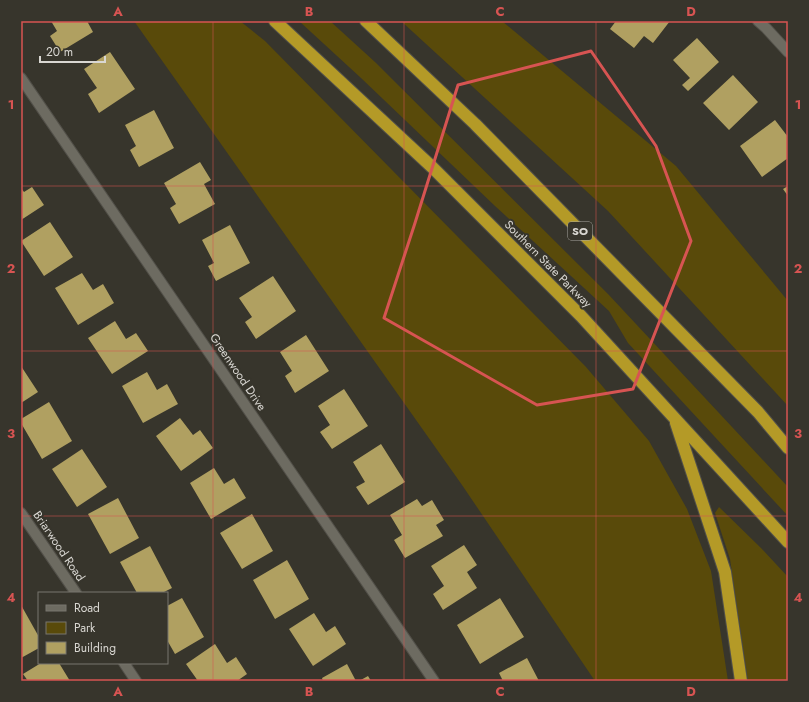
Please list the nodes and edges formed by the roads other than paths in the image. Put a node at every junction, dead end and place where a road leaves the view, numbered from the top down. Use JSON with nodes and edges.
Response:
{"nodes":[{"id":1,"x":275,"y":21,"type":"edge"},
{"id":2,"x":366,"y":21,"type":"edge"},
{"id":3,"x":758,"y":21,"type":"edge"},
{"id":4,"x":788,"y":52,"type":"edge"},
{"id":5,"x":21,"y":78,"type":"edge"},
{"id":6,"x":674,"y":418,"type":"junction"},
{"id":7,"x":788,"y":448,"type":"edge"},
{"id":8,"x":21,"y":513,"type":"edge"},
{"id":9,"x":788,"y":542,"type":"edge"},
{"id":10,"x":75,"y":592,"type":"edge"},
{"id":11,"x":125,"y":664,"type":"edge"},
{"id":12,"x":136,"y":681,"type":"edge"},
{"id":13,"x":434,"y":681,"type":"edge"},
{"id":14,"x":741,"y":681,"type":"edge"}],
"edges":[{"from":1,"to":6,"type":"highway","name":"Southern State Parkway"},
{"from":2,"to":7,"type":"highway","number":"SO"},
{"from":3,"to":4,"type":"street"},
{"from":5,"to":13,"type":"street","name":"Greenwood Drive"},
{"from":6,"to":9,"type":"highway","name":"Southern State Parkway"},
{"from":6,"to":14,"type":"highway"},
{"from":8,"to":10,"type":"street","name":"Briarwood Road"},
{"from":11,"to":12,"type":"street"}]}
